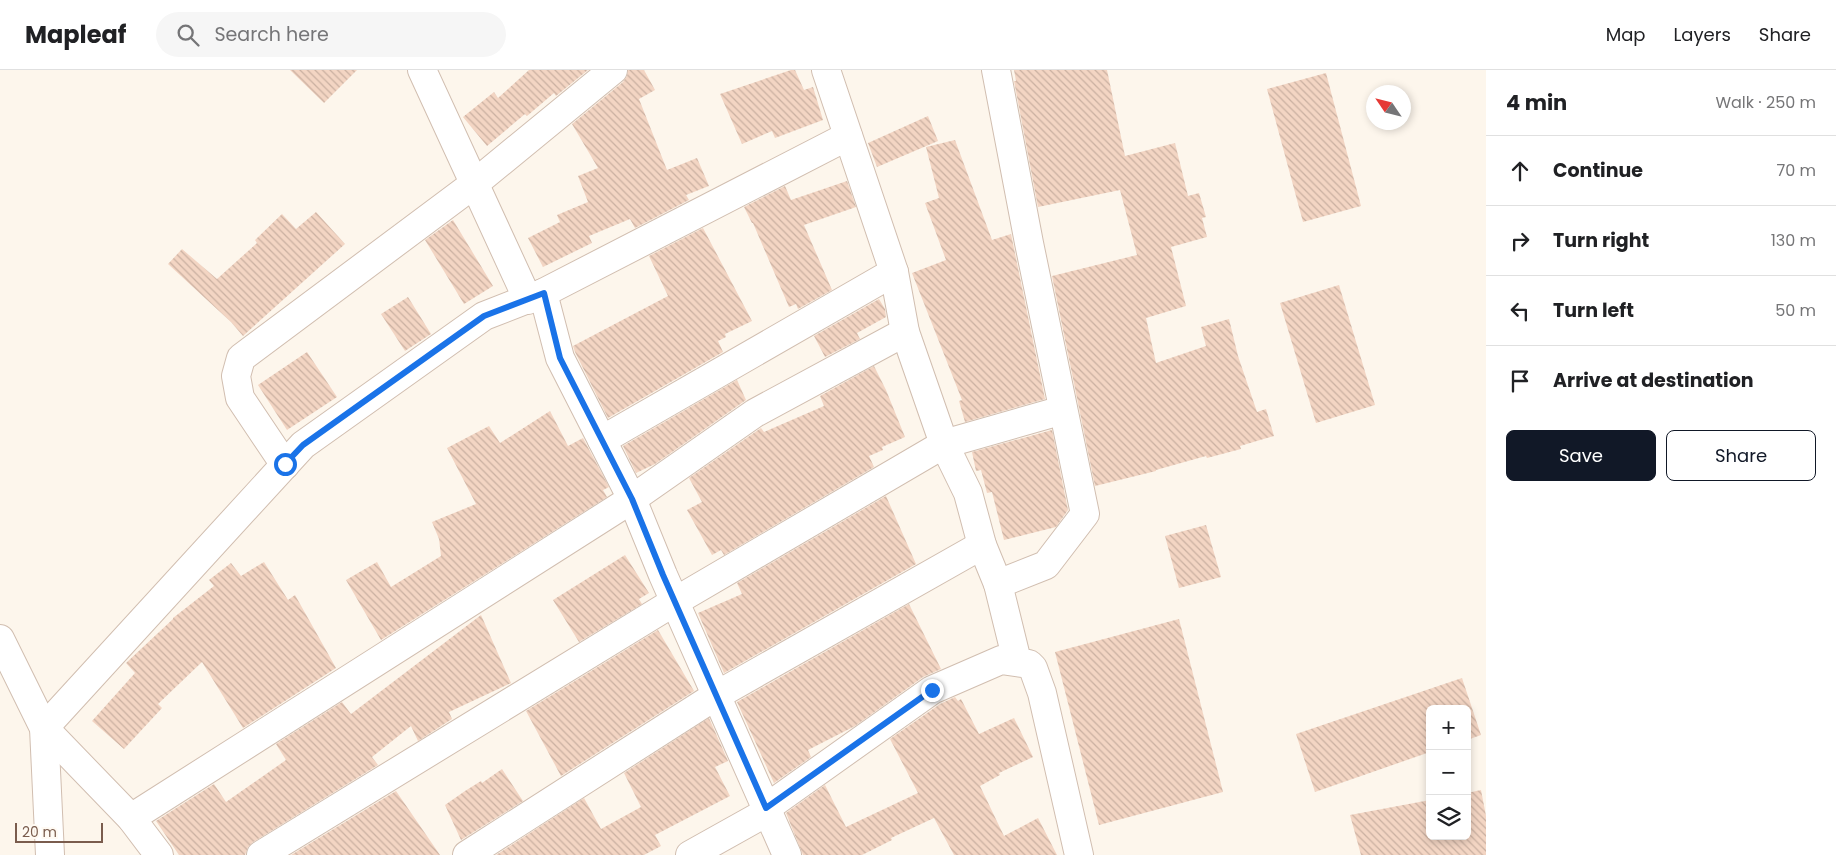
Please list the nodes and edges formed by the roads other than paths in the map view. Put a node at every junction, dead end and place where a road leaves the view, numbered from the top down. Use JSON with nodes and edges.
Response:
{"nodes":[{"id":1,"x":422,"y":70,"type":"edge"},
{"id":2,"x":613,"y":70,"type":"edge"},
{"id":3,"x":826,"y":70,"type":"edge"},
{"id":4,"x":996,"y":70,"type":"edge"},
{"id":5,"x":848,"y":136,"type":"junction"},
{"id":6,"x":474,"y":184,"type":"junction"},
{"id":7,"x":894,"y":272,"type":"junction"},
{"id":8,"x":536,"y":296,"type":"junction"},
{"id":9,"x":905,"y":332,"type":"junction"},
{"id":10,"x":1063,"y":410,"type":"junction"},
{"id":11,"x":602,"y":440,"type":"junction"},
{"id":12,"x":944,"y":444,"type":"junction"},
{"id":13,"x":285,"y":464,"type":"junction"},
{"id":14,"x":632,"y":499,"type":"junction"},
{"id":15,"x":982,"y":545,"type":"junction"},
{"id":16,"x":998,"y":584,"type":"junction"},
{"id":17,"x":674,"y":602,"type":"junction"},
{"id":18,"x":0,"y":639,"type":"edge"},
{"id":19,"x":1017,"y":661,"type":"junction"},
{"id":20,"x":717,"y":695,"type":"junction"},
{"id":21,"x":44,"y":728,"type":"junction"},
{"id":22,"x":766,"y":808,"type":"junction"},
{"id":23,"x":131,"y":818,"type":"junction"},
{"id":24,"x":50,"y":855,"type":"edge"},
{"id":25,"x":159,"y":855,"type":"edge"},
{"id":26,"x":260,"y":855,"type":"edge"},
{"id":27,"x":467,"y":855,"type":"edge"},
{"id":28,"x":690,"y":855,"type":"edge"},
{"id":29,"x":787,"y":855,"type":"edge"},
{"id":30,"x":1079,"y":855,"type":"edge"}],
"edges":[{"from":1,"to":6,"type":"street"},
{"from":2,"to":6,"type":"street"},
{"from":3,"to":5,"type":"street"},
{"from":4,"to":10,"type":"street"},
{"from":5,"to":7,"type":"street"},
{"from":5,"to":8,"type":"street"},
{"from":6,"to":8,"type":"street"},
{"from":6,"to":13,"type":"street"},
{"from":7,"to":9,"type":"street"},
{"from":7,"to":11,"type":"street"},
{"from":8,"to":11,"type":"street"},
{"from":8,"to":13,"type":"street"},
{"from":9,"to":12,"type":"street"},
{"from":9,"to":14,"type":"street"},
{"from":10,"to":12,"type":"street"},
{"from":10,"to":16,"type":"street"},
{"from":11,"to":14,"type":"street"},
{"from":12,"to":15,"type":"street"},
{"from":12,"to":17,"type":"street"},
{"from":13,"to":21,"type":"street"},
{"from":14,"to":17,"type":"street"},
{"from":14,"to":23,"type":"street"},
{"from":15,"to":16,"type":"street"},
{"from":15,"to":20,"type":"street"},
{"from":16,"to":19,"type":"street"},
{"from":17,"to":20,"type":"street"},
{"from":17,"to":26,"type":"street"},
{"from":18,"to":21,"type":"street"},
{"from":19,"to":22,"type":"street"},
{"from":19,"to":30,"type":"street"},
{"from":20,"to":22,"type":"street"},
{"from":20,"to":27,"type":"street"},
{"from":21,"to":23,"type":"street"},
{"from":21,"to":24,"type":"street"},
{"from":22,"to":28,"type":"street"},
{"from":22,"to":29,"type":"street"},
{"from":23,"to":25,"type":"street"}]}
